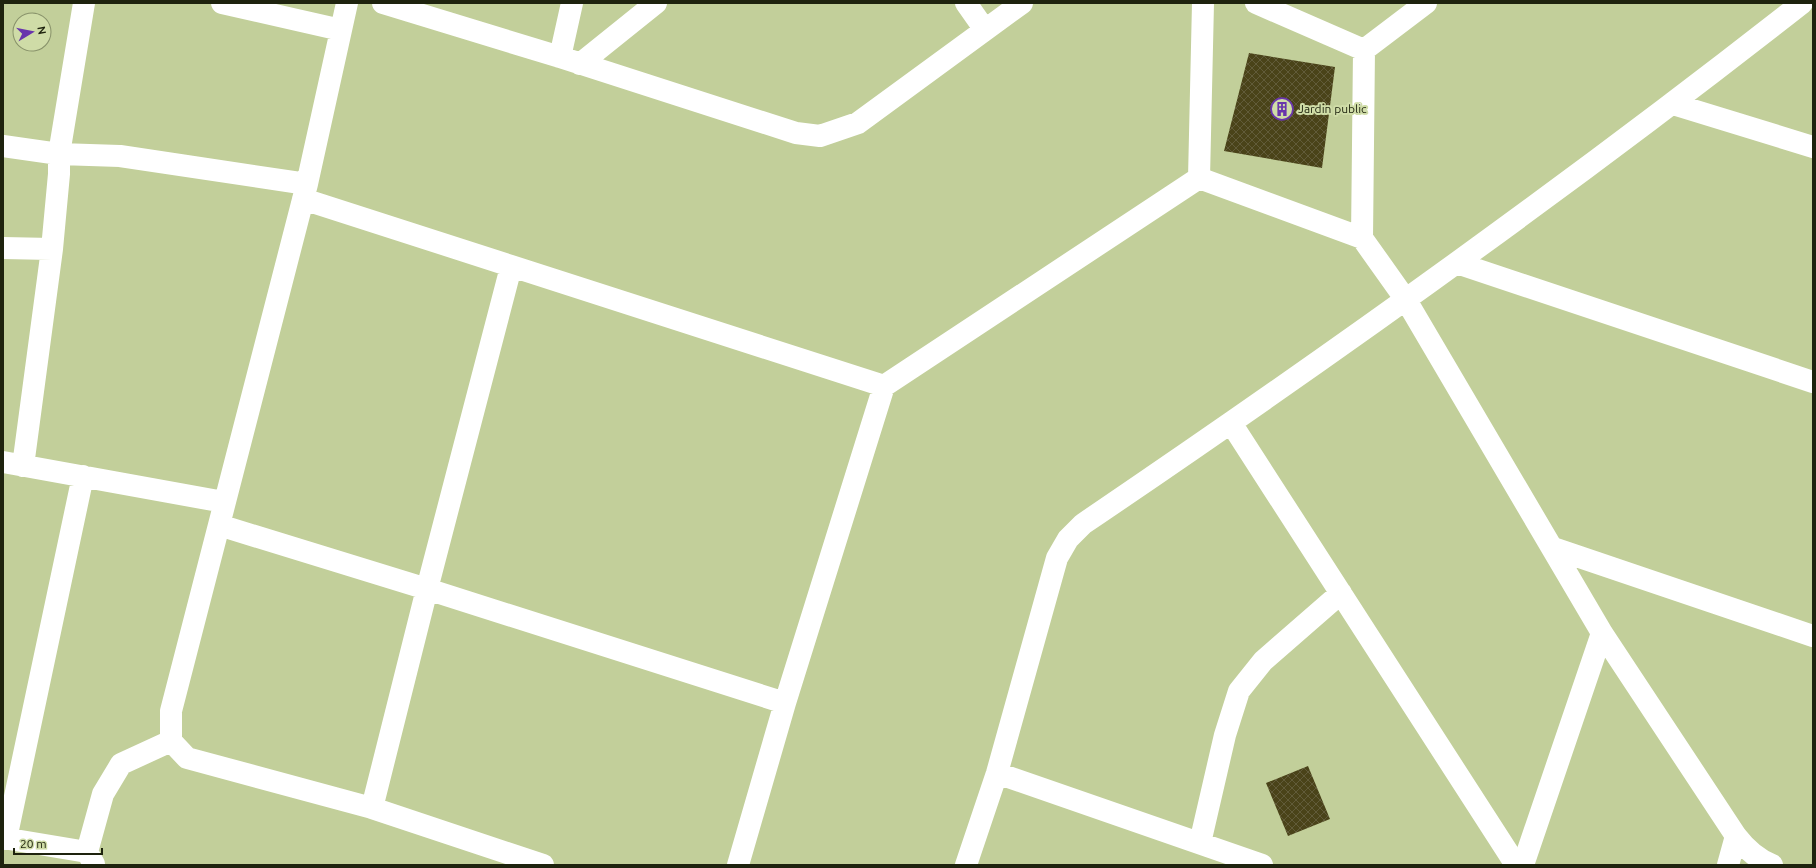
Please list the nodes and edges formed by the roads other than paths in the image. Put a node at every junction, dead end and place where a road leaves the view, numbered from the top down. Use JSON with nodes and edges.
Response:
{"nodes":[{"id":1,"x":84,"y":3,"type":"edge"},
{"id":2,"x":222,"y":3,"type":"edge"},
{"id":3,"x":347,"y":3,"type":"edge"},
{"id":4,"x":383,"y":3,"type":"edge"},
{"id":5,"x":572,"y":3,"type":"edge"},
{"id":6,"x":656,"y":3,"type":"edge"},
{"id":7,"x":966,"y":3,"type":"edge"},
{"id":8,"x":1022,"y":3,"type":"edge"},
{"id":9,"x":1203,"y":3,"type":"edge"},
{"id":10,"x":1256,"y":3,"type":"edge"},
{"id":11,"x":1426,"y":3,"type":"edge"},
{"id":12,"x":1802,"y":3,"type":"edge"},
{"id":13,"x":341,"y":30,"type":"junction"},
{"id":14,"x":985,"y":30,"type":"junction"},
{"id":15,"x":1364,"y":50,"type":"junction"},
{"id":16,"x":570,"y":61,"type":"junction"},
{"id":17,"x":1674,"y":104,"type":"junction"},
{"id":18,"x":3,"y":146,"type":"edge"},
{"id":19,"x":1813,"y":147,"type":"edge"},
{"id":20,"x":59,"y":154,"type":"junction"},
{"id":21,"x":1199,"y":178,"type":"junction"},
{"id":22,"x":305,"y":192,"type":"junction"},
{"id":23,"x":1362,"y":238,"type":"junction"},
{"id":24,"x":3,"y":248,"type":"edge"},
{"id":25,"x":52,"y":249,"type":"junction"},
{"id":26,"x":1457,"y":262,"type":"junction"},
{"id":27,"x":511,"y":267,"type":"junction"},
{"id":28,"x":1406,"y":300,"type":"junction"},
{"id":29,"x":1813,"y":382,"type":"edge"},
{"id":30,"x":884,"y":386,"type":"junction"},
{"id":31,"x":1231,"y":423,"type":"junction"},
{"id":32,"x":13,"y":464,"type":"edge"},
{"id":33,"x":83,"y":476,"type":"junction"},
{"id":34,"x":224,"y":502,"type":"junction"},
{"id":35,"x":219,"y":525,"type":"junction"},
{"id":36,"x":1553,"y":548,"type":"junction"},
{"id":37,"x":427,"y":589,"type":"junction"},
{"id":38,"x":1341,"y":593,"type":"junction"},
{"id":39,"x":1602,"y":634,"type":"junction"},
{"id":40,"x":1813,"y":636,"type":"edge"},
{"id":41,"x":785,"y":703,"type":"junction"},
{"id":42,"x":171,"y":741,"type":"junction"},
{"id":43,"x":997,"y":773,"type":"junction"},
{"id":44,"x":372,"y":808,"type":"junction"},
{"id":45,"x":1736,"y":836,"type":"junction"},
{"id":46,"x":4,"y":838,"type":"edge"},
{"id":47,"x":1200,"y":843,"type":"junction"},
{"id":48,"x":487,"y":856,"type":"edge"},
{"id":49,"x":91,"y":859,"type":"edge"},
{"id":50,"x":543,"y":865,"type":"edge"},
{"id":51,"x":738,"y":865,"type":"edge"},
{"id":52,"x":966,"y":865,"type":"edge"},
{"id":53,"x":1262,"y":865,"type":"edge"},
{"id":54,"x":1516,"y":865,"type":"edge"},
{"id":55,"x":1523,"y":865,"type":"edge"},
{"id":56,"x":1728,"y":865,"type":"edge"},
{"id":57,"x":1772,"y":865,"type":"edge"}],
"edges":[{"from":1,"to":20,"type":"street"},
{"from":2,"to":13,"type":"street"},
{"from":3,"to":13,"type":"street"},
{"from":4,"to":16,"type":"street"},
{"from":5,"to":16,"type":"street"},
{"from":6,"to":16,"type":"street"},
{"from":7,"to":14,"type":"street"},
{"from":8,"to":14,"type":"street"},
{"from":9,"to":21,"type":"street"},
{"from":10,"to":15,"type":"street"},
{"from":11,"to":15,"type":"street"},
{"from":12,"to":17,"type":"street"},
{"from":13,"to":22,"type":"street"},
{"from":14,"to":16,"type":"street"},
{"from":15,"to":23,"type":"street"},
{"from":17,"to":19,"type":"street"},
{"from":17,"to":26,"type":"street"},
{"from":18,"to":20,"type":"street"},
{"from":20,"to":22,"type":"street"},
{"from":20,"to":25,"type":"street"},
{"from":21,"to":23,"type":"street"},
{"from":21,"to":30,"type":"street"},
{"from":22,"to":27,"type":"street"},
{"from":22,"to":34,"type":"street"},
{"from":23,"to":28,"type":"street"},
{"from":24,"to":25,"type":"street"},
{"from":25,"to":32,"type":"street"},
{"from":26,"to":28,"type":"street"},
{"from":26,"to":29,"type":"street"},
{"from":27,"to":30,"type":"street"},
{"from":27,"to":37,"type":"street"},
{"from":28,"to":31,"type":"street"},
{"from":28,"to":36,"type":"street"},
{"from":30,"to":41,"type":"street"},
{"from":31,"to":38,"type":"street"},
{"from":31,"to":43,"type":"street"},
{"from":32,"to":33,"type":"street"},
{"from":33,"to":34,"type":"street"},
{"from":33,"to":46,"type":"street"},
{"from":34,"to":35,"type":"street"},
{"from":35,"to":37,"type":"street"},
{"from":35,"to":42,"type":"street"},
{"from":36,"to":39,"type":"street"},
{"from":36,"to":40,"type":"street"},
{"from":37,"to":41,"type":"street"},
{"from":37,"to":44,"type":"street"},
{"from":38,"to":47,"type":"street"},
{"from":38,"to":54,"type":"street"},
{"from":39,"to":45,"type":"street"},
{"from":39,"to":55,"type":"street"},
{"from":41,"to":51,"type":"street"},
{"from":42,"to":44,"type":"street"},
{"from":42,"to":49,"type":"street"},
{"from":43,"to":47,"type":"street"},
{"from":43,"to":52,"type":"street"},
{"from":44,"to":48,"type":"street"},
{"from":45,"to":56,"type":"street"},
{"from":45,"to":57,"type":"street"},
{"from":46,"to":49,"type":"street"},
{"from":47,"to":53,"type":"street"},
{"from":48,"to":50,"type":"street"}]}
